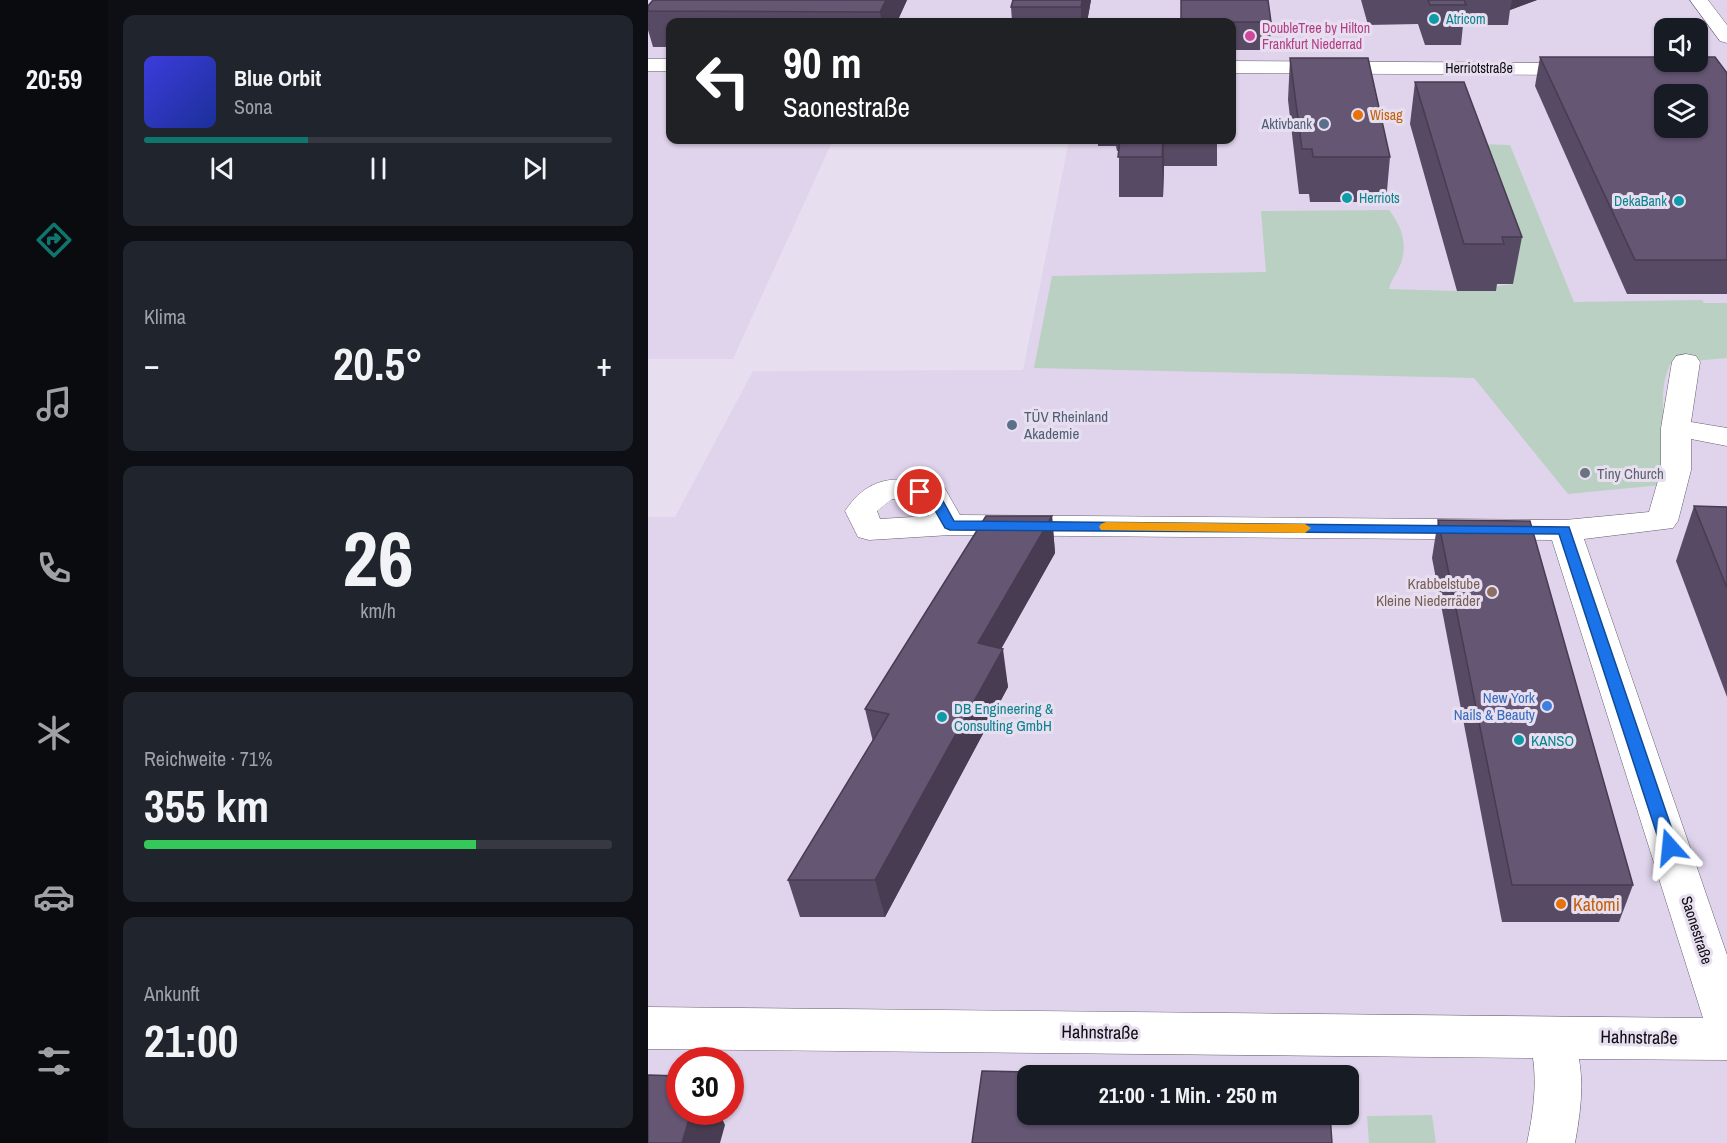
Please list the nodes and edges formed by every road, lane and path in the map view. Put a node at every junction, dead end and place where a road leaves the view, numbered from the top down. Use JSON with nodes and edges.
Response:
{"nodes":[{"id":1,"x":1700,"y":0,"type":"edge"},
{"id":2,"x":1727,"y":37,"type":"edge"},
{"id":3,"x":648,"y":65,"type":"edge"},
{"id":4,"x":666,"y":65,"type":"edge"},
{"id":5,"x":1236,"y":67,"type":"edge"},
{"id":6,"x":1595,"y":69,"type":"edge"},
{"id":7,"x":1686,"y":362,"type":"dead end"},
{"id":8,"x":1676,"y":428,"type":"junction"},
{"id":9,"x":1727,"y":437,"type":"edge"},
{"id":10,"x":950,"y":525,"type":"dead end"},
{"id":11,"x":1565,"y":530,"type":"junction"},
{"id":12,"x":1727,"y":1021,"type":"edge"},
{"id":13,"x":648,"y":1028,"type":"edge"},
{"id":14,"x":1552,"y":1036,"type":"junction"},
{"id":15,"x":1727,"y":1039,"type":"edge"},
{"id":16,"x":1551,"y":1143,"type":"edge"}],
"edges":[{"from":1,"to":2,"type":"street"},
{"from":3,"to":4,"type":"street"},
{"from":5,"to":6,"type":"street","name":"Herriotstraße"},
{"from":7,"to":8,"type":"street"},
{"from":8,"to":9,"type":"street"},
{"from":8,"to":11,"type":"street"},
{"from":10,"to":11,"type":"street"},
{"from":11,"to":12,"type":"street","name":"Saonestraße"},
{"from":13,"to":14,"type":"street","name":"Hahnstraße"},
{"from":14,"to":15,"type":"street","name":"Hahnstraße"},
{"from":14,"to":16,"type":"street"}]}
